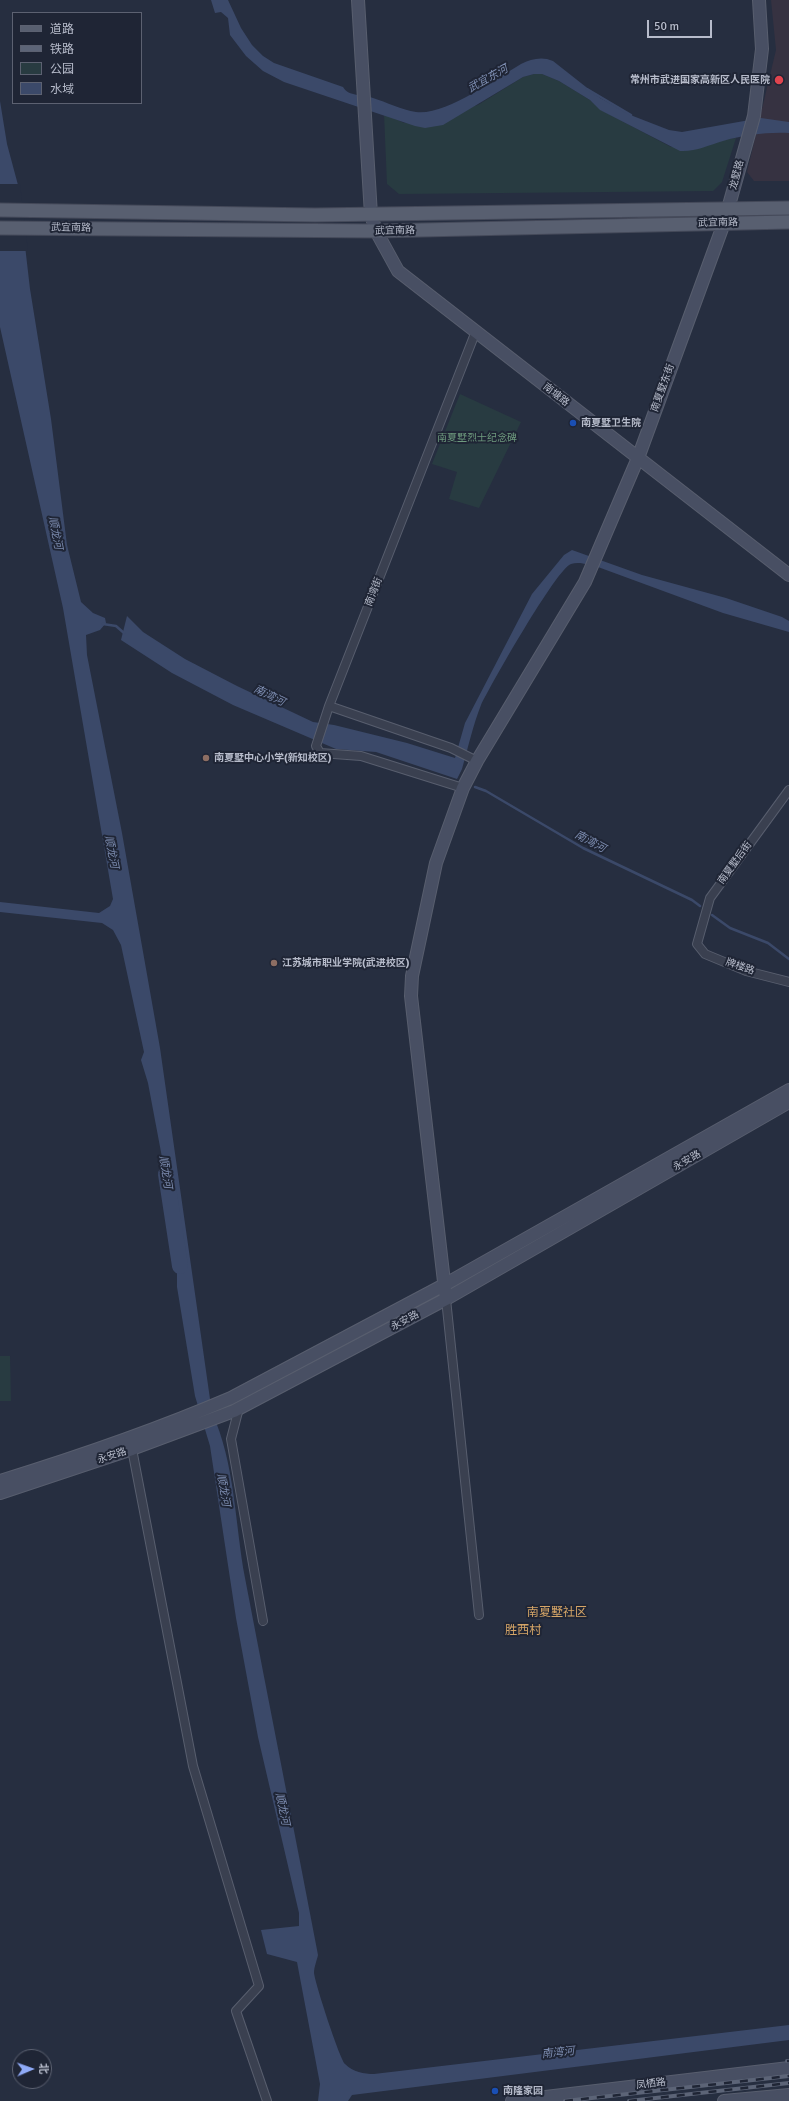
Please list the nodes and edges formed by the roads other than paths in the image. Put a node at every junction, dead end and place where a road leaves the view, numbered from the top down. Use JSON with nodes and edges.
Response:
{"nodes":[{"id":1,"x":358,"y":0,"type":"edge"},
{"id":2,"x":759,"y":0,"type":"edge"},
{"id":3,"x":789,"y":208,"type":"edge"},
{"id":4,"x":728,"y":209,"type":"junction"},
{"id":5,"x":0,"y":210,"type":"edge"},
{"id":6,"x":371,"y":215,"type":"junction"},
{"id":7,"x":789,"y":222,"type":"edge"},
{"id":8,"x":724,"y":223,"type":"junction"},
{"id":9,"x":0,"y":228,"type":"edge"},
{"id":10,"x":376,"y":231,"type":"junction"},
{"id":11,"x":476,"y":332,"type":"junction"},
{"id":12,"x":638,"y":458,"type":"junction"},
{"id":13,"x":789,"y":575,"type":"edge"},
{"id":14,"x":329,"y":706,"type":"junction"},
{"id":15,"x":474,"y":759,"type":"junction"},
{"id":16,"x":463,"y":788,"type":"junction"},
{"id":17,"x":789,"y":790,"type":"edge"},
{"id":18,"x":697,"y":944,"type":"joint"},
{"id":19,"x":789,"y":982,"type":"edge"},
{"id":20,"x":789,"y":1090,"type":"edge"},
{"id":21,"x":789,"y":1095,"type":"edge"},
{"id":22,"x":789,"y":1102,"type":"edge"},
{"id":23,"x":444,"y":1285,"type":"junction"},
{"id":24,"x":446,"y":1299,"type":"junction"},
{"id":25,"x":236,"y":1410,"type":"junction"},
{"id":26,"x":132,"y":1449,"type":"junction"},
{"id":27,"x":0,"y":1481,"type":"edge"},
{"id":28,"x":0,"y":1493,"type":"edge"},
{"id":29,"x":479,"y":1615,"type":"dead end"},
{"id":30,"x":263,"y":1621,"type":"dead end"},
{"id":31,"x":789,"y":2068,"type":"edge"},
{"id":32,"x":789,"y":2095,"type":"edge"},
{"id":33,"x":267,"y":2101,"type":"edge"},
{"id":34,"x":512,"y":2101,"type":"edge"},
{"id":35,"x":724,"y":2101,"type":"edge"}],
"edges":[{"from":1,"to":6,"type":"street","name":"南塘路"},
{"from":2,"to":4,"type":"street","name":"龙墅路"},
{"from":3,"to":4,"type":"main road","name":"武宜南路"},
{"from":4,"to":6,"type":"main road","name":"武宜南路"},
{"from":4,"to":8,"type":"street","name":"南夏墅东街"},
{"from":5,"to":6,"type":"main road","name":"武宜南路"},
{"from":6,"to":10,"type":"street","name":"南塘路"},
{"from":7,"to":8,"type":"main road","name":"武宜南路"},
{"from":8,"to":10,"type":"main road","name":"武宜南路"},
{"from":8,"to":12,"type":"street","name":"南夏墅东街"},
{"from":9,"to":10,"type":"main road","name":"武宜南路"},
{"from":10,"to":11,"type":"street","name":"南塘路"},
{"from":11,"to":12,"type":"street","name":"南塘路"},
{"from":11,"to":14,"type":"street","name":"南湾街"},
{"from":12,"to":13,"type":"street","name":"南塘路"},
{"from":12,"to":15,"type":"street","name":"南夏墅东街"},
{"from":14,"to":15,"type":"street"},
{"from":14,"to":16,"type":"street","name":"南湾街"},
{"from":15,"to":16,"type":"street","name":"南夏墅东街"},
{"from":16,"to":23,"type":"street","name":"南夏墅东街"},
{"from":17,"to":18,"type":"street","name":"南夏墅后街"},
{"from":18,"to":19,"type":"street","name":"牌楼路"},
{"from":20,"to":21,"type":"street"},
{"from":20,"to":23,"type":"street","name":"永安路"},
{"from":22,"to":24,"type":"street","name":"永安路"},
{"from":23,"to":24,"type":"street","name":"南夏墅东街"},
{"from":23,"to":27,"type":"street","name":"永安路"},
{"from":24,"to":25,"type":"street","name":"永安路"},
{"from":24,"to":29,"type":"street"},
{"from":25,"to":26,"type":"street","name":"永安路"},
{"from":25,"to":30,"type":"street"},
{"from":26,"to":28,"type":"street","name":"永安路"},
{"from":26,"to":33,"type":"street"},
{"from":31,"to":34,"type":"street","name":"凤栖路"},
{"from":32,"to":35,"type":"street"}]}
